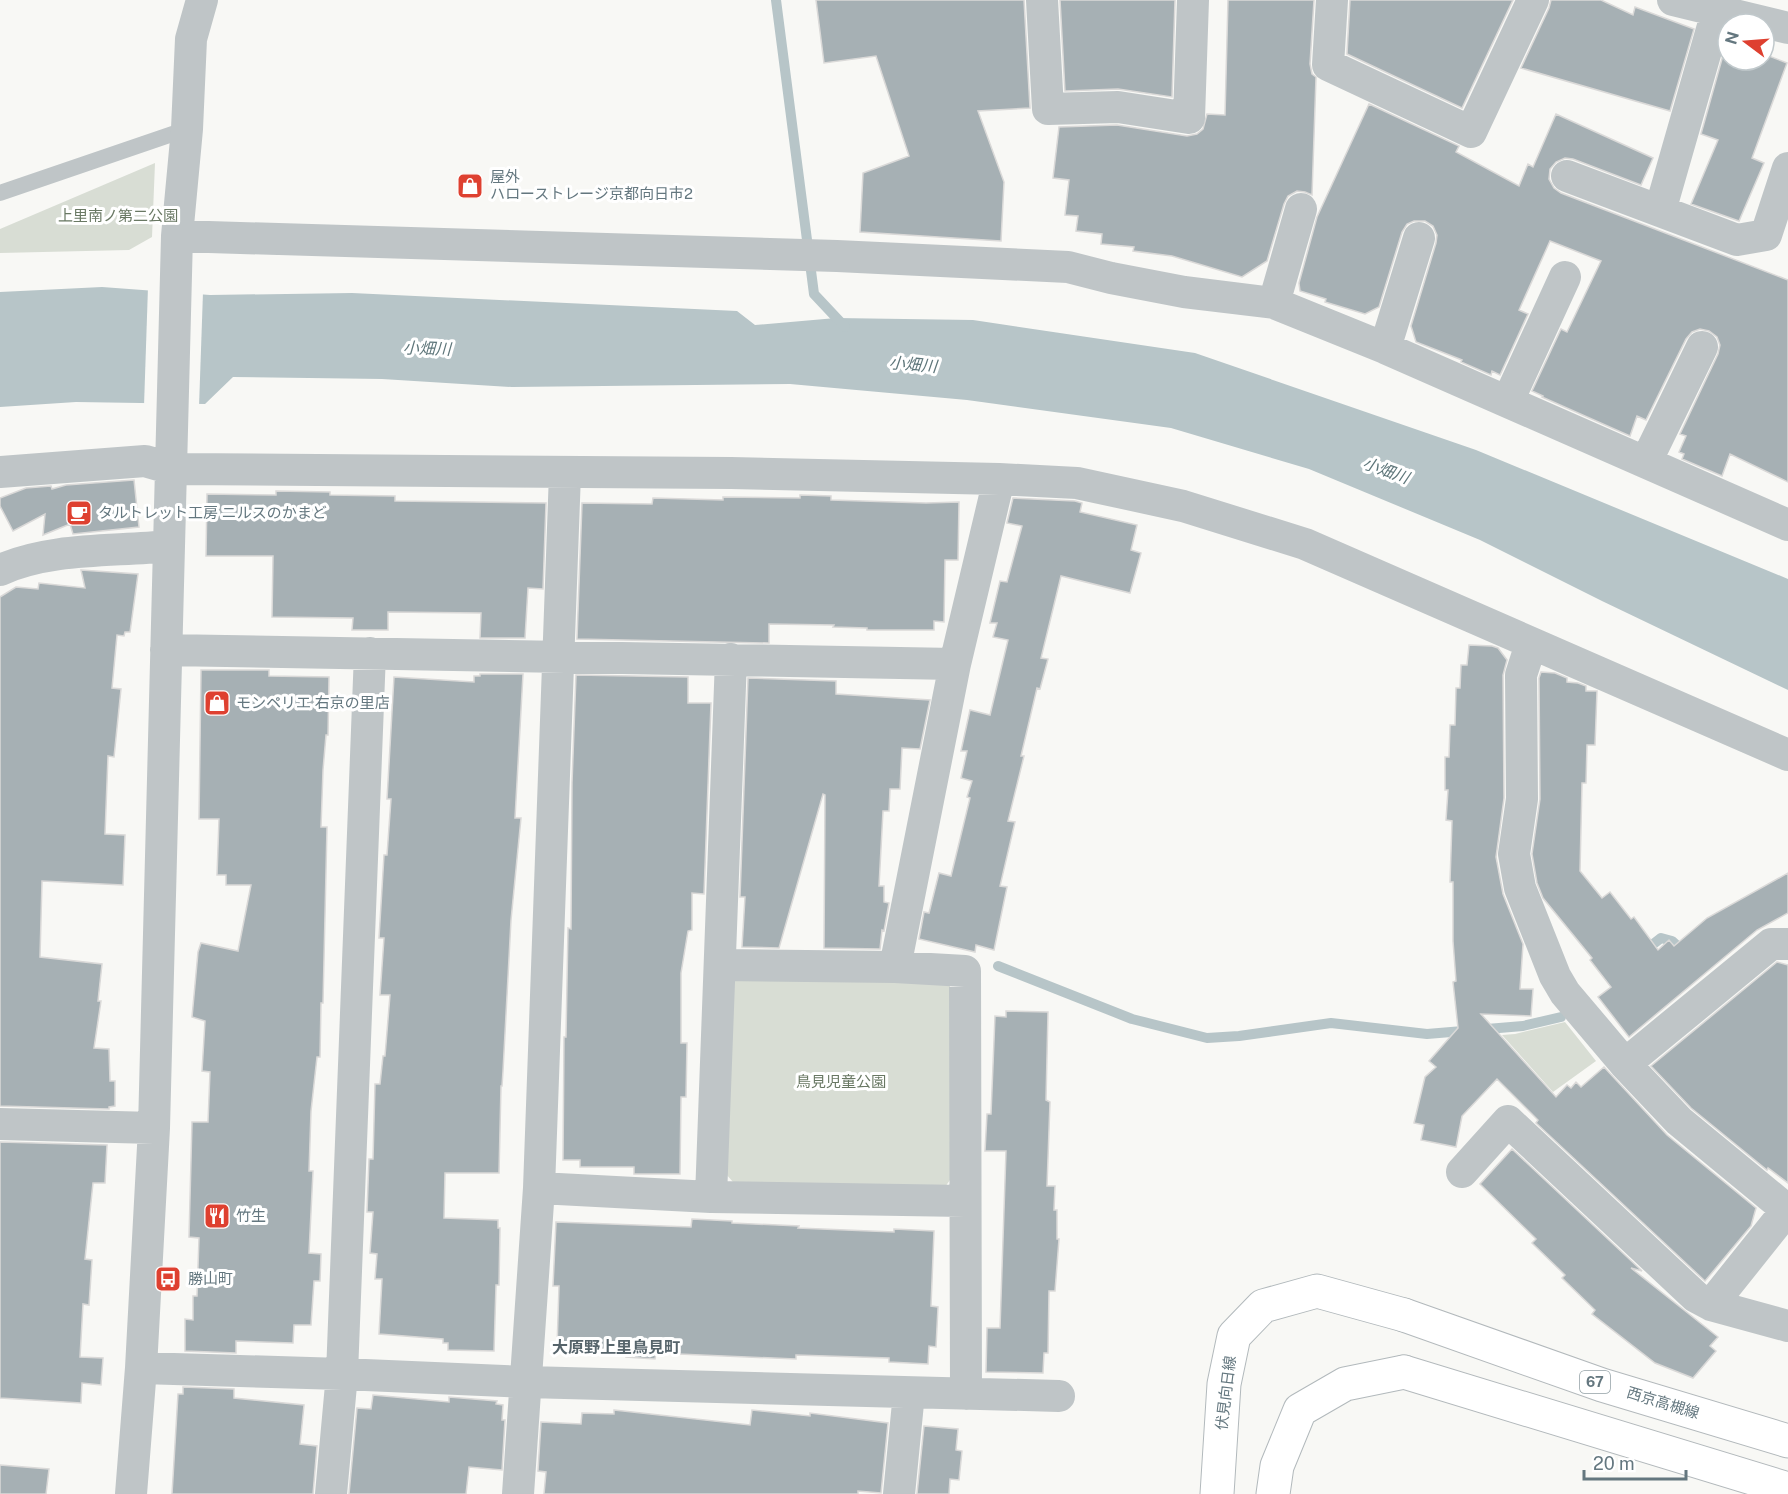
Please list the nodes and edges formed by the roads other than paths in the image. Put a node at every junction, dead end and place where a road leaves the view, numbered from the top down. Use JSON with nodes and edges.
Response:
{"nodes":[{"id":1,"x":202,"y":0,"type":"edge"},
{"id":2,"x":1042,"y":0,"type":"edge"},
{"id":3,"x":1193,"y":0,"type":"edge"},
{"id":4,"x":1332,"y":0,"type":"edge"},
{"id":5,"x":1533,"y":0,"type":"edge"},
{"id":6,"x":1673,"y":0,"type":"edge"},
{"id":7,"x":1717,"y":12,"type":"edge"},
{"id":8,"x":1716,"y":15,"type":"edge"},
{"id":9,"x":187,"y":129,"type":"junction"},
{"id":10,"x":1788,"y":168,"type":"edge"},
{"id":11,"x":1567,"y":176,"type":"dead end"},
{"id":12,"x":0,"y":193,"type":"edge"},
{"id":13,"x":1301,"y":209,"type":"dead end"},
{"id":14,"x":1660,"y":211,"type":"junction"},
{"id":15,"x":1419,"y":238,"type":"dead end"},
{"id":16,"x":177,"y":245,"type":"junction"},
{"id":17,"x":1565,"y":277,"type":"dead end"},
{"id":18,"x":1274,"y":303,"type":"junction"},
{"id":19,"x":1702,"y":347,"type":"dead end"},
{"id":20,"x":1384,"y":348,"type":"junction"},
{"id":21,"x":1508,"y":401,"type":"junction"},
{"id":22,"x":172,"y":455,"type":"junction"},
{"id":23,"x":1646,"y":462,"type":"junction"},
{"id":24,"x":0,"y":472,"type":"edge"},
{"id":25,"x":565,"y":473,"type":"junction"},
{"id":26,"x":999,"y":479,"type":"junction"},
{"id":27,"x":1788,"y":525,"type":"edge"},
{"id":28,"x":168,"y":546,"type":"junction"},
{"id":29,"x":0,"y":570,"type":"edge"},
{"id":30,"x":1531,"y":644,"type":"junction"},
{"id":31,"x":166,"y":650,"type":"junction"},
{"id":32,"x":370,"y":653,"type":"junction"},
{"id":33,"x":557,"y":656,"type":"junction"},
{"id":34,"x":731,"y":659,"type":"junction"},
{"id":35,"x":955,"y":664,"type":"junction"},
{"id":36,"x":1788,"y":755,"type":"edge"},
{"id":37,"x":1788,"y":944,"type":"edge"},
{"id":38,"x":720,"y":965,"type":"junction"},
{"id":39,"x":895,"y":967,"type":"junction"},
{"id":40,"x":1624,"y":1064,"type":"junction"},
{"id":41,"x":0,"y":1124,"type":"edge"},
{"id":42,"x":154,"y":1128,"type":"junction"},
{"id":43,"x":1462,"y":1172,"type":"dead end"},
{"id":44,"x":539,"y":1188,"type":"junction"},
{"id":45,"x":711,"y":1197,"type":"junction"},
{"id":46,"x":965,"y":1201,"type":"junction"},
{"id":47,"x":1787,"y":1210,"type":"edge"},
{"id":48,"x":1711,"y":1305,"type":"junction"},
{"id":49,"x":1404,"y":1315,"type":"joint"},
{"id":50,"x":1788,"y":1326,"type":"edge"},
{"id":51,"x":141,"y":1368,"type":"junction"},
{"id":52,"x":342,"y":1374,"type":"junction"},
{"id":53,"x":527,"y":1382,"type":"junction"},
{"id":54,"x":1602,"y":1385,"type":"junction"},
{"id":55,"x":909,"y":1393,"type":"junction"},
{"id":56,"x":966,"y":1394,"type":"junction"},
{"id":57,"x":1059,"y":1396,"type":"dead end"},
{"id":58,"x":1591,"y":1429,"type":"junction"},
{"id":59,"x":1788,"y":1441,"type":"edge"},
{"id":60,"x":1788,"y":1489,"type":"edge"},
{"id":61,"x":131,"y":1494,"type":"edge"},
{"id":62,"x":331,"y":1494,"type":"edge"},
{"id":63,"x":518,"y":1494,"type":"edge"},
{"id":64,"x":899,"y":1494,"type":"edge"},
{"id":65,"x":1217,"y":1494,"type":"edge"},
{"id":66,"x":1273,"y":1494,"type":"edge"}],
"edges":[{"from":1,"to":9,"type":"street"},
{"from":2,"to":3,"type":"street"},
{"from":4,"to":5,"type":"street"},
{"from":6,"to":7,"type":"street"},
{"from":8,"to":14,"type":"street"},
{"from":9,"to":12,"type":"lane"},
{"from":9,"to":16,"type":"street"},
{"from":10,"to":14,"type":"street"},
{"from":11,"to":14,"type":"street"},
{"from":13,"to":18,"type":"street"},
{"from":15,"to":20,"type":"street"},
{"from":16,"to":18,"type":"street"},
{"from":16,"to":22,"type":"street"},
{"from":17,"to":21,"type":"street"},
{"from":18,"to":20,"type":"street"},
{"from":19,"to":23,"type":"street"},
{"from":20,"to":21,"type":"street"},
{"from":21,"to":23,"type":"street"},
{"from":22,"to":24,"type":"street"},
{"from":22,"to":25,"type":"street"},
{"from":22,"to":28,"type":"street"},
{"from":23,"to":27,"type":"street"},
{"from":25,"to":26,"type":"street"},
{"from":25,"to":33,"type":"street"},
{"from":26,"to":30,"type":"street"},
{"from":26,"to":35,"type":"street"},
{"from":28,"to":29,"type":"street"},
{"from":28,"to":31,"type":"street"},
{"from":30,"to":36,"type":"street"},
{"from":30,"to":40,"type":"street"},
{"from":31,"to":32,"type":"street"},
{"from":31,"to":42,"type":"street"},
{"from":32,"to":33,"type":"street"},
{"from":32,"to":52,"type":"street"},
{"from":33,"to":34,"type":"street"},
{"from":33,"to":44,"type":"street"},
{"from":34,"to":35,"type":"street"},
{"from":34,"to":38,"type":"street"},
{"from":35,"to":39,"type":"street"},
{"from":37,"to":40,"type":"street"},
{"from":38,"to":39,"type":"street"},
{"from":38,"to":45,"type":"street"},
{"from":39,"to":46,"type":"street"},
{"from":40,"to":47,"type":"street"},
{"from":41,"to":42,"type":"street"},
{"from":42,"to":51,"type":"street"},
{"from":43,"to":48,"type":"street"},
{"from":44,"to":45,"type":"street"},
{"from":44,"to":53,"type":"street"},
{"from":45,"to":46,"type":"street"},
{"from":46,"to":56,"type":"street"},
{"from":47,"to":48,"type":"street"},
{"from":48,"to":50,"type":"street"},
{"from":49,"to":54,"type":"main road","name":"西京高槻線","number":"67"},
{"from":49,"to":65,"type":"main road","name":"伏見向日線"},
{"from":51,"to":52,"type":"street"},
{"from":51,"to":61,"type":"street"},
{"from":52,"to":53,"type":"street"},
{"from":52,"to":62,"type":"street"},
{"from":53,"to":55,"type":"street"},
{"from":53,"to":63,"type":"street"},
{"from":54,"to":58,"type":"main road"},
{"from":54,"to":59,"type":"main road","name":"西京高槻線","number":"67"},
{"from":55,"to":56,"type":"street"},
{"from":55,"to":64,"type":"street"},
{"from":56,"to":57,"type":"street"},
{"from":58,"to":60,"type":"main road"},
{"from":58,"to":66,"type":"main road"}]}
